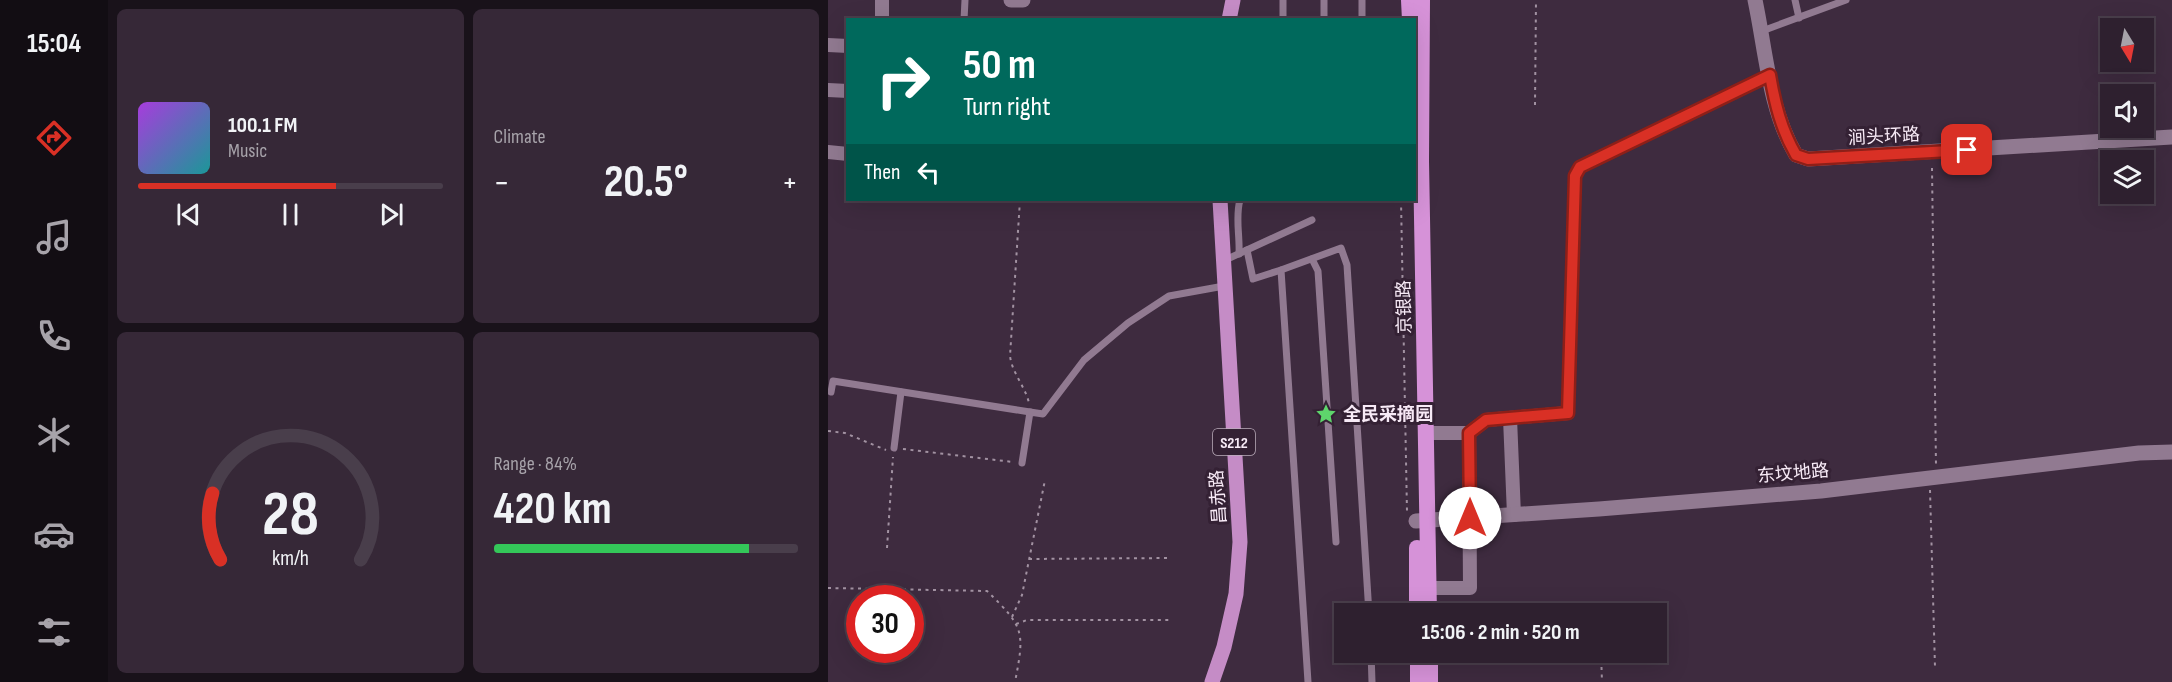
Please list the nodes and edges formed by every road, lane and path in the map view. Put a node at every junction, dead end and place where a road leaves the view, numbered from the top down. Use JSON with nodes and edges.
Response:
{"nodes":[{"id":1,"x":882,"y":0,"type":"edge"},
{"id":2,"x":965,"y":0,"type":"edge"},
{"id":3,"x":1011,"y":0,"type":"edge"},
{"id":4,"x":1023,"y":0,"type":"edge"},
{"id":5,"x":1233,"y":0,"type":"edge"},
{"id":6,"x":1283,"y":0,"type":"edge"},
{"id":7,"x":1324,"y":0,"type":"edge"},
{"id":8,"x":1362,"y":0,"type":"edge"},
{"id":9,"x":1409,"y":0,"type":"edge"},
{"id":10,"x":1422,"y":0,"type":"edge"},
{"id":11,"x":1536,"y":0,"type":"edge"},
{"id":12,"x":1755,"y":0,"type":"edge"},
{"id":13,"x":1796,"y":0,"type":"edge"},
{"id":14,"x":1846,"y":0,"type":"edge"},
{"id":15,"x":882,"y":18,"type":"edge"},
{"id":16,"x":964,"y":18,"type":"edge"},
{"id":17,"x":1229,"y":18,"type":"edge"},
{"id":18,"x":1283,"y":18,"type":"edge"},
{"id":19,"x":1324,"y":18,"type":"edge"},
{"id":20,"x":1362,"y":18,"type":"edge"},
{"id":21,"x":1410,"y":18,"type":"edge"},
{"id":22,"x":1799,"y":18,"type":"junction"},
{"id":23,"x":1762,"y":31,"type":"junction"},
{"id":24,"x":828,"y":45,"type":"edge"},
{"id":25,"x":846,"y":46,"type":"edge"},
{"id":26,"x":1770,"y":75,"type":"junction"},
{"id":27,"x":828,"y":90,"type":"edge"},
{"id":28,"x":846,"y":91,"type":"edge"},
{"id":29,"x":1535,"y":105,"type":"dead end"},
{"id":30,"x":2172,"y":137,"type":"edge"},
{"id":31,"x":828,"y":152,"type":"edge"},
{"id":32,"x":846,"y":154,"type":"edge"},
{"id":33,"x":1932,"y":168,"type":"dead end"},
{"id":34,"x":1416,"y":200,"type":"edge"},
{"id":35,"x":1020,"y":201,"type":"edge"},
{"id":36,"x":1220,"y":201,"type":"edge"},
{"id":37,"x":1240,"y":201,"type":"edge"},
{"id":38,"x":1401,"y":201,"type":"edge"},
{"id":39,"x":1312,"y":220,"type":"dead end"},
{"id":40,"x":1247,"y":250,"type":"junction"},
{"id":41,"x":1239,"y":254,"type":"junction"},
{"id":42,"x":1312,"y":259,"type":"junction"},
{"id":43,"x":1223,"y":261,"type":"junction"},
{"id":44,"x":1281,"y":270,"type":"junction"},
{"id":45,"x":1224,"y":286,"type":"junction"},
{"id":46,"x":831,"y":392,"type":"dead end"},
{"id":47,"x":901,"y":392,"type":"junction"},
{"id":48,"x":1030,"y":412,"type":"junction"},
{"id":49,"x":1568,"y":413,"type":"joint"},
{"id":50,"x":1510,"y":418,"type":"junction"},
{"id":51,"x":828,"y":431,"type":"edge"},
{"id":52,"x":1426,"y":433,"type":"junction"},
{"id":53,"x":1469,"y":433,"type":"junction"},
{"id":54,"x":894,"y":448,"type":"joint"},
{"id":55,"x":2172,"y":452,"type":"edge"},
{"id":56,"x":1022,"y":464,"type":"joint"},
{"id":57,"x":1932,"y":478,"type":"junction"},
{"id":58,"x":1045,"y":480,"type":"dead end"},
{"id":59,"x":1514,"y":515,"type":"junction"},
{"id":60,"x":1470,"y":518,"type":"junction"},
{"id":61,"x":1417,"y":521,"type":"junction"},
{"id":62,"x":1336,"y":542,"type":"dead end"},
{"id":63,"x":887,"y":548,"type":"dead end"},
{"id":64,"x":1171,"y":558,"type":"dead end"},
{"id":65,"x":1029,"y":559,"type":"junction"},
{"id":66,"x":828,"y":588,"type":"edge"},
{"id":67,"x":1429,"y":588,"type":"junction"},
{"id":68,"x":1368,"y":603,"type":"edge"},
{"id":69,"x":1417,"y":603,"type":"edge"},
{"id":70,"x":1429,"y":603,"type":"edge"},
{"id":71,"x":1012,"y":617,"type":"junction"},
{"id":72,"x":1169,"y":620,"type":"dead end"},
{"id":73,"x":1016,"y":624,"type":"junction"},
{"id":74,"x":1371,"y":663,"type":"edge"},
{"id":75,"x":1418,"y":663,"type":"edge"},
{"id":76,"x":1430,"y":663,"type":"edge"},
{"id":77,"x":1601,"y":663,"type":"edge"},
{"id":78,"x":1935,"y":667,"type":"dead end"},
{"id":79,"x":1015,"y":682,"type":"edge"},
{"id":80,"x":1212,"y":682,"type":"edge"},
{"id":81,"x":1308,"y":682,"type":"edge"},
{"id":82,"x":1372,"y":682,"type":"edge"},
{"id":83,"x":1418,"y":682,"type":"edge"},
{"id":84,"x":1431,"y":682,"type":"edge"},
{"id":85,"x":1602,"y":682,"type":"edge"}],
"edges":[{"from":1,"to":15,"type":"street"},
{"from":2,"to":16,"type":"lane"},
{"from":3,"to":4,"type":"street"},
{"from":5,"to":17,"type":"main road"},
{"from":6,"to":18,"type":"lane"},
{"from":7,"to":19,"type":"lane"},
{"from":8,"to":20,"type":"lane"},
{"from":9,"to":21,"type":"highway"},
{"from":10,"to":34,"type":"highway","name":"京银路"},
{"from":11,"to":29,"type":"path"},
{"from":12,"to":23,"type":"street","name":"涧头环路"},
{"from":13,"to":22,"type":"lane"},
{"from":14,"to":22,"type":"lane"},
{"from":22,"to":23,"type":"lane"},
{"from":23,"to":26,"type":"street","name":"涧头环路"},
{"from":24,"to":25,"type":"street"},
{"from":26,"to":30,"type":"street","name":"涧头环路"},
{"from":26,"to":49,"type":"lane"},
{"from":27,"to":28,"type":"street"},
{"from":31,"to":32,"type":"street"},
{"from":33,"to":57,"type":"path"},
{"from":34,"to":52,"type":"highway","name":"京银路"},
{"from":34,"to":61,"type":"highway","name":"京银路"},
{"from":35,"to":48,"type":"path"},
{"from":36,"to":43,"type":"main road","name":"昌赤路","number":"S212"},
{"from":37,"to":41,"type":"lane"},
{"from":38,"to":61,"type":"path"},
{"from":39,"to":40,"type":"lane"},
{"from":40,"to":41,"type":"lane"},
{"from":40,"to":44,"type":"lane"},
{"from":41,"to":43,"type":"lane"},
{"from":42,"to":44,"type":"lane"},
{"from":42,"to":62,"type":"lane"},
{"from":42,"to":68,"type":"lane"},
{"from":43,"to":45,"type":"main road","name":"昌赤路","number":"S212"},
{"from":44,"to":81,"type":"lane"},
{"from":45,"to":48,"type":"lane"},
{"from":45,"to":80,"type":"main road","name":"昌赤路","number":"S212"},
{"from":46,"to":47,"type":"lane"},
{"from":47,"to":48,"type":"lane"},
{"from":47,"to":54,"type":"lane"},
{"from":48,"to":56,"type":"lane"},
{"from":49,"to":50,"type":"street"},
{"from":50,"to":53,"type":"street"},
{"from":50,"to":59,"type":"street"},
{"from":51,"to":63,"type":"path"},
{"from":52,"to":53,"type":"street"},
{"from":52,"to":61,"type":"highway","name":"京银路"},
{"from":53,"to":60,"type":"street"},
{"from":54,"to":56,"type":"path"},
{"from":55,"to":57,"type":"street","name":"东坟地路"},
{"from":57,"to":59,"type":"street","name":"东坟地路"},
{"from":57,"to":78,"type":"path"},
{"from":58,"to":65,"type":"path"},
{"from":59,"to":60,"type":"street","name":"东坟地路"},
{"from":60,"to":61,"type":"street","name":"东坟地路"},
{"from":60,"to":67,"type":"street"},
{"from":61,"to":67,"type":"highway","name":"京银路"},
{"from":61,"to":69,"type":"highway","name":"京银路"},
{"from":64,"to":65,"type":"path"},
{"from":65,"to":71,"type":"path"},
{"from":66,"to":71,"type":"path"},
{"from":67,"to":70,"type":"highway","name":"京银路"},
{"from":71,"to":73,"type":"path"},
{"from":72,"to":73,"type":"path"},
{"from":73,"to":79,"type":"path"},
{"from":74,"to":82,"type":"lane"},
{"from":75,"to":83,"type":"highway"},
{"from":76,"to":84,"type":"highway"},
{"from":77,"to":85,"type":"path"}]}
